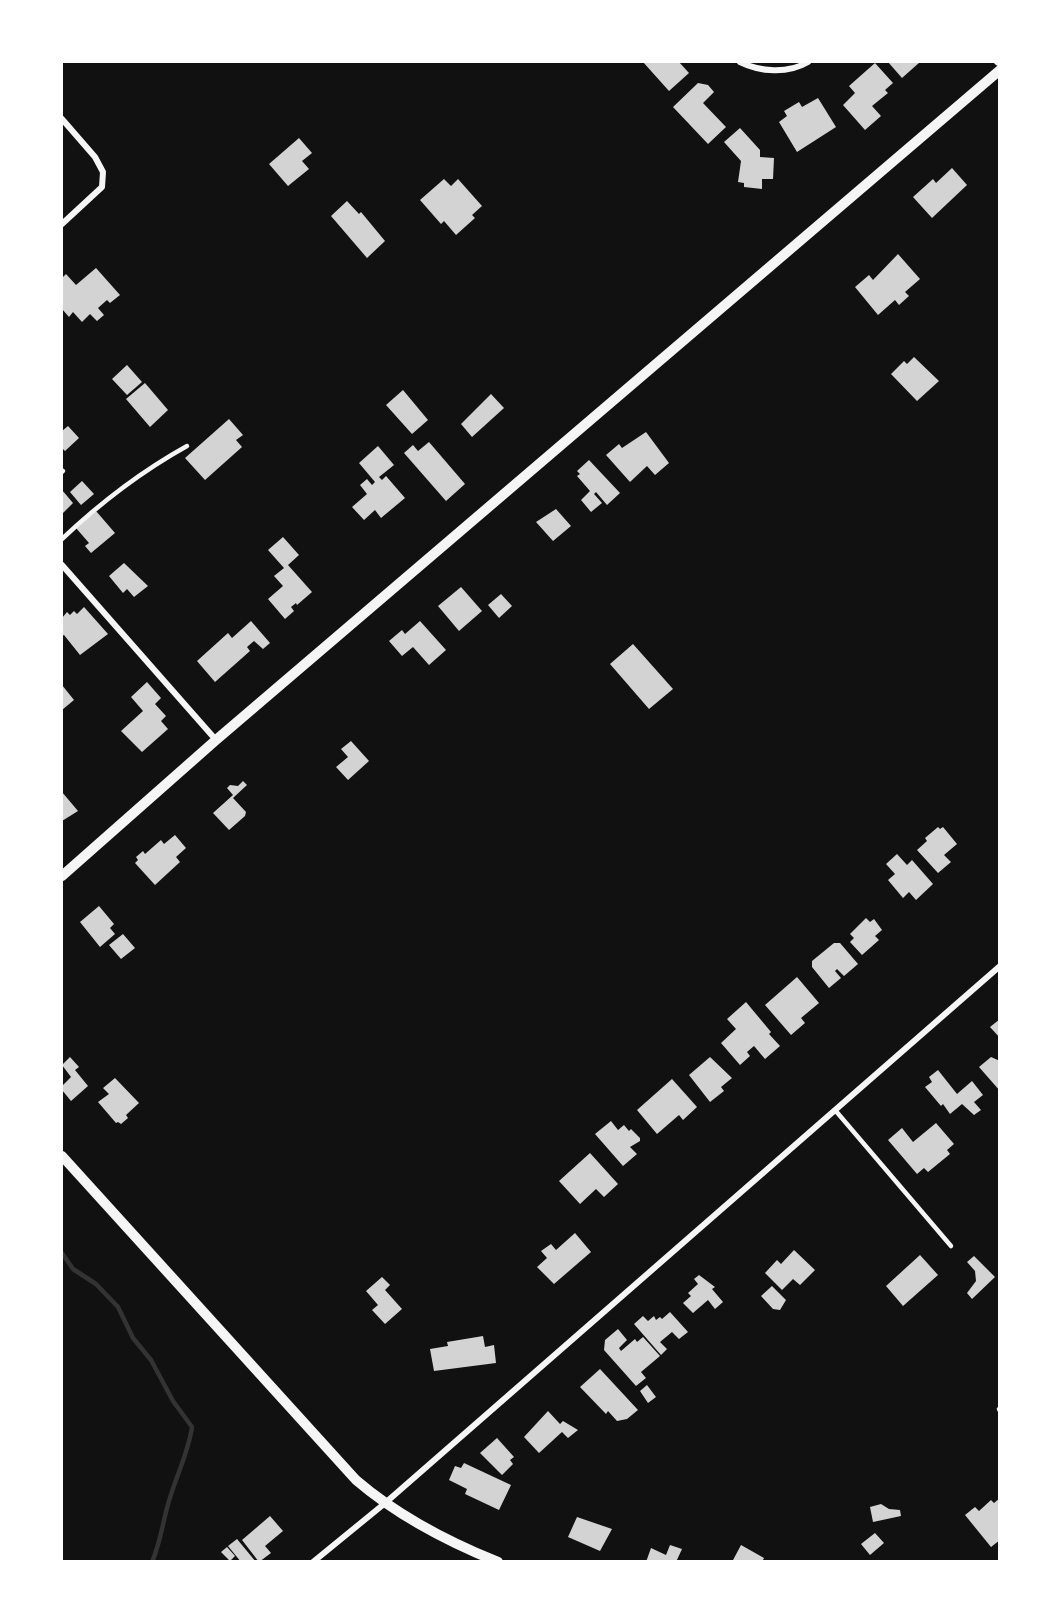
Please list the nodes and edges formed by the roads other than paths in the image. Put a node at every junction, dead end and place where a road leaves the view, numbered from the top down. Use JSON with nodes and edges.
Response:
{"nodes":[{"id":1,"x":740,"y":62,"type":"edge"},
{"id":2,"x":808,"y":62,"type":"edge"},
{"id":3,"x":999,"y":70,"type":"edge"},
{"id":4,"x":62,"y":119,"type":"edge"},
{"id":5,"x":62,"y":224,"type":"edge"},
{"id":6,"x":187,"y":446,"type":"dead end"},
{"id":7,"x":62,"y":539,"type":"edge"},
{"id":8,"x":62,"y":565,"type":"edge"},
{"id":9,"x":216,"y":740,"type":"junction"},
{"id":10,"x":62,"y":876,"type":"edge"},
{"id":11,"x":999,"y":966,"type":"edge"},
{"id":12,"x":835,"y":1110,"type":"junction"},
{"id":13,"x":62,"y":1156,"type":"edge"},
{"id":14,"x":951,"y":1246,"type":"dead end"},
{"id":15,"x":384,"y":1504,"type":"junction"},
{"id":16,"x":313,"y":1562,"type":"edge"},
{"id":17,"x":498,"y":1562,"type":"edge"}],
"edges":[{"from":1,"to":2,"type":"street"},
{"from":3,"to":9,"type":"street"},
{"from":4,"to":5,"type":"street"},
{"from":6,"to":7,"type":"lane"},
{"from":8,"to":9,"type":"street"},
{"from":9,"to":10,"type":"street"},
{"from":11,"to":12,"type":"street"},
{"from":12,"to":14,"type":"lane"},
{"from":12,"to":15,"type":"street"},
{"from":13,"to":15,"type":"street"},
{"from":15,"to":16,"type":"street"},
{"from":15,"to":17,"type":"street"}]}
